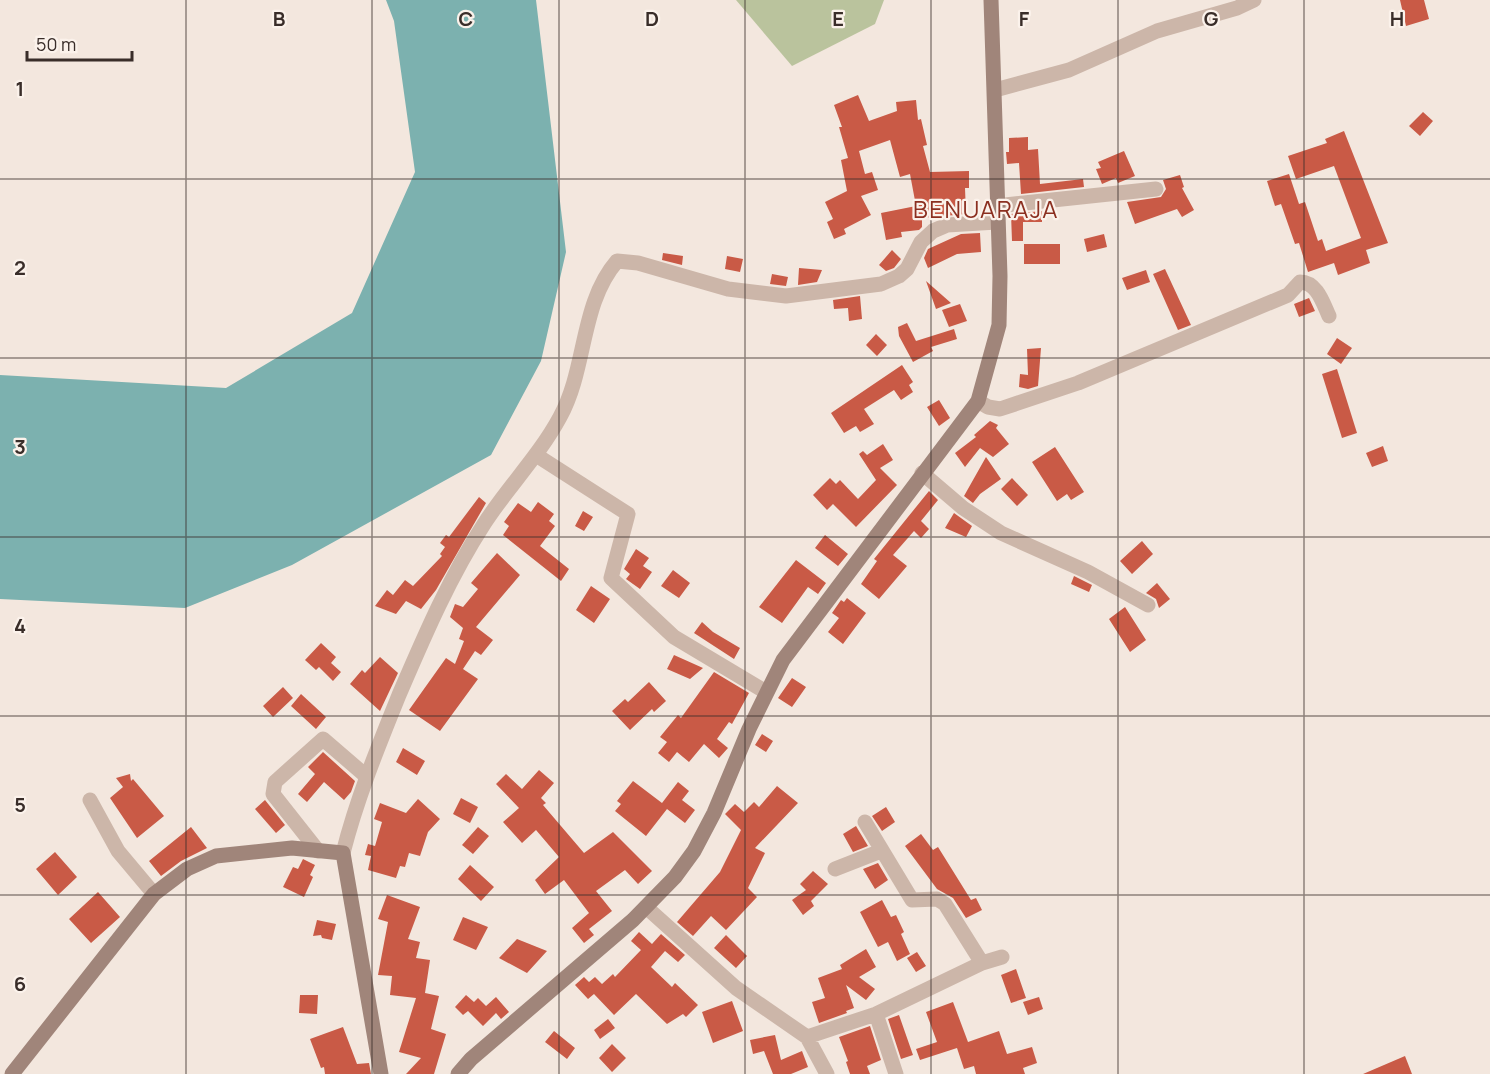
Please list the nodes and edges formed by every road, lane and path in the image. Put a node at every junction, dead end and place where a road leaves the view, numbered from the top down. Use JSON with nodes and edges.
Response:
{"nodes":[{"id":1,"x":991,"y":0,"type":"edge"},
{"id":2,"x":1254,"y":0,"type":"edge"},
{"id":3,"x":995,"y":90,"type":"junction"},
{"id":4,"x":1156,"y":189,"type":"dead end"},
{"id":5,"x":996,"y":206,"type":"junction"},
{"id":6,"x":997,"y":222,"type":"junction"},
{"id":7,"x":1329,"y":316,"type":"dead end"},
{"id":8,"x":978,"y":400,"type":"junction"},
{"id":9,"x":536,"y":455,"type":"junction"},
{"id":10,"x":922,"y":473,"type":"junction"},
{"id":11,"x":1148,"y":605,"type":"dead end"},
{"id":12,"x":766,"y":692,"type":"junction"},
{"id":13,"x":366,"y":776,"type":"junction"},
{"id":14,"x":90,"y":800,"type":"dead end"},
{"id":15,"x":865,"y":822,"type":"dead end"},
{"id":16,"x":318,"y":851,"type":"junction"},
{"id":17,"x":881,"y":851,"type":"junction"},
{"id":18,"x":343,"y":853,"type":"junction"},
{"id":19,"x":835,"y":869,"type":"dead end"},
{"id":20,"x":154,"y":894,"type":"junction"},
{"id":21,"x":646,"y":907,"type":"junction"},
{"id":22,"x":1002,"y":957,"type":"dead end"},
{"id":23,"x":982,"y":963,"type":"junction"},
{"id":24,"x":876,"y":1014,"type":"junction"},
{"id":25,"x":807,"y":1037,"type":"junction"},
{"id":26,"x":12,"y":1074,"type":"edge"},
{"id":27,"x":381,"y":1074,"type":"edge"},
{"id":28,"x":459,"y":1074,"type":"edge"},
{"id":29,"x":826,"y":1074,"type":"edge"},
{"id":30,"x":896,"y":1074,"type":"edge"}],
"edges":[{"from":1,"to":3,"type":"main road"},
{"from":2,"to":3,"type":"street"},
{"from":3,"to":5,"type":"main road"},
{"from":4,"to":5,"type":"street"},
{"from":5,"to":6,"type":"main road"},
{"from":6,"to":8,"type":"main road"},
{"from":6,"to":9,"type":"street"},
{"from":7,"to":8,"type":"street"},
{"from":8,"to":10,"type":"main road"},
{"from":9,"to":12,"type":"street"},
{"from":9,"to":13,"type":"street"},
{"from":10,"to":11,"type":"street"},
{"from":10,"to":12,"type":"main road"},
{"from":12,"to":21,"type":"main road"},
{"from":13,"to":16,"type":"street"},
{"from":13,"to":18,"type":"street"},
{"from":14,"to":20,"type":"street"},
{"from":15,"to":17,"type":"street"},
{"from":16,"to":18,"type":"main road"},
{"from":16,"to":20,"type":"main road"},
{"from":17,"to":19,"type":"street"},
{"from":17,"to":23,"type":"street"},
{"from":18,"to":27,"type":"main road"},
{"from":20,"to":26,"type":"main road"},
{"from":21,"to":25,"type":"street"},
{"from":21,"to":28,"type":"main road"},
{"from":22,"to":23,"type":"street"},
{"from":23,"to":24,"type":"street"},
{"from":24,"to":25,"type":"street"},
{"from":24,"to":30,"type":"street"},
{"from":25,"to":29,"type":"street"}]}
